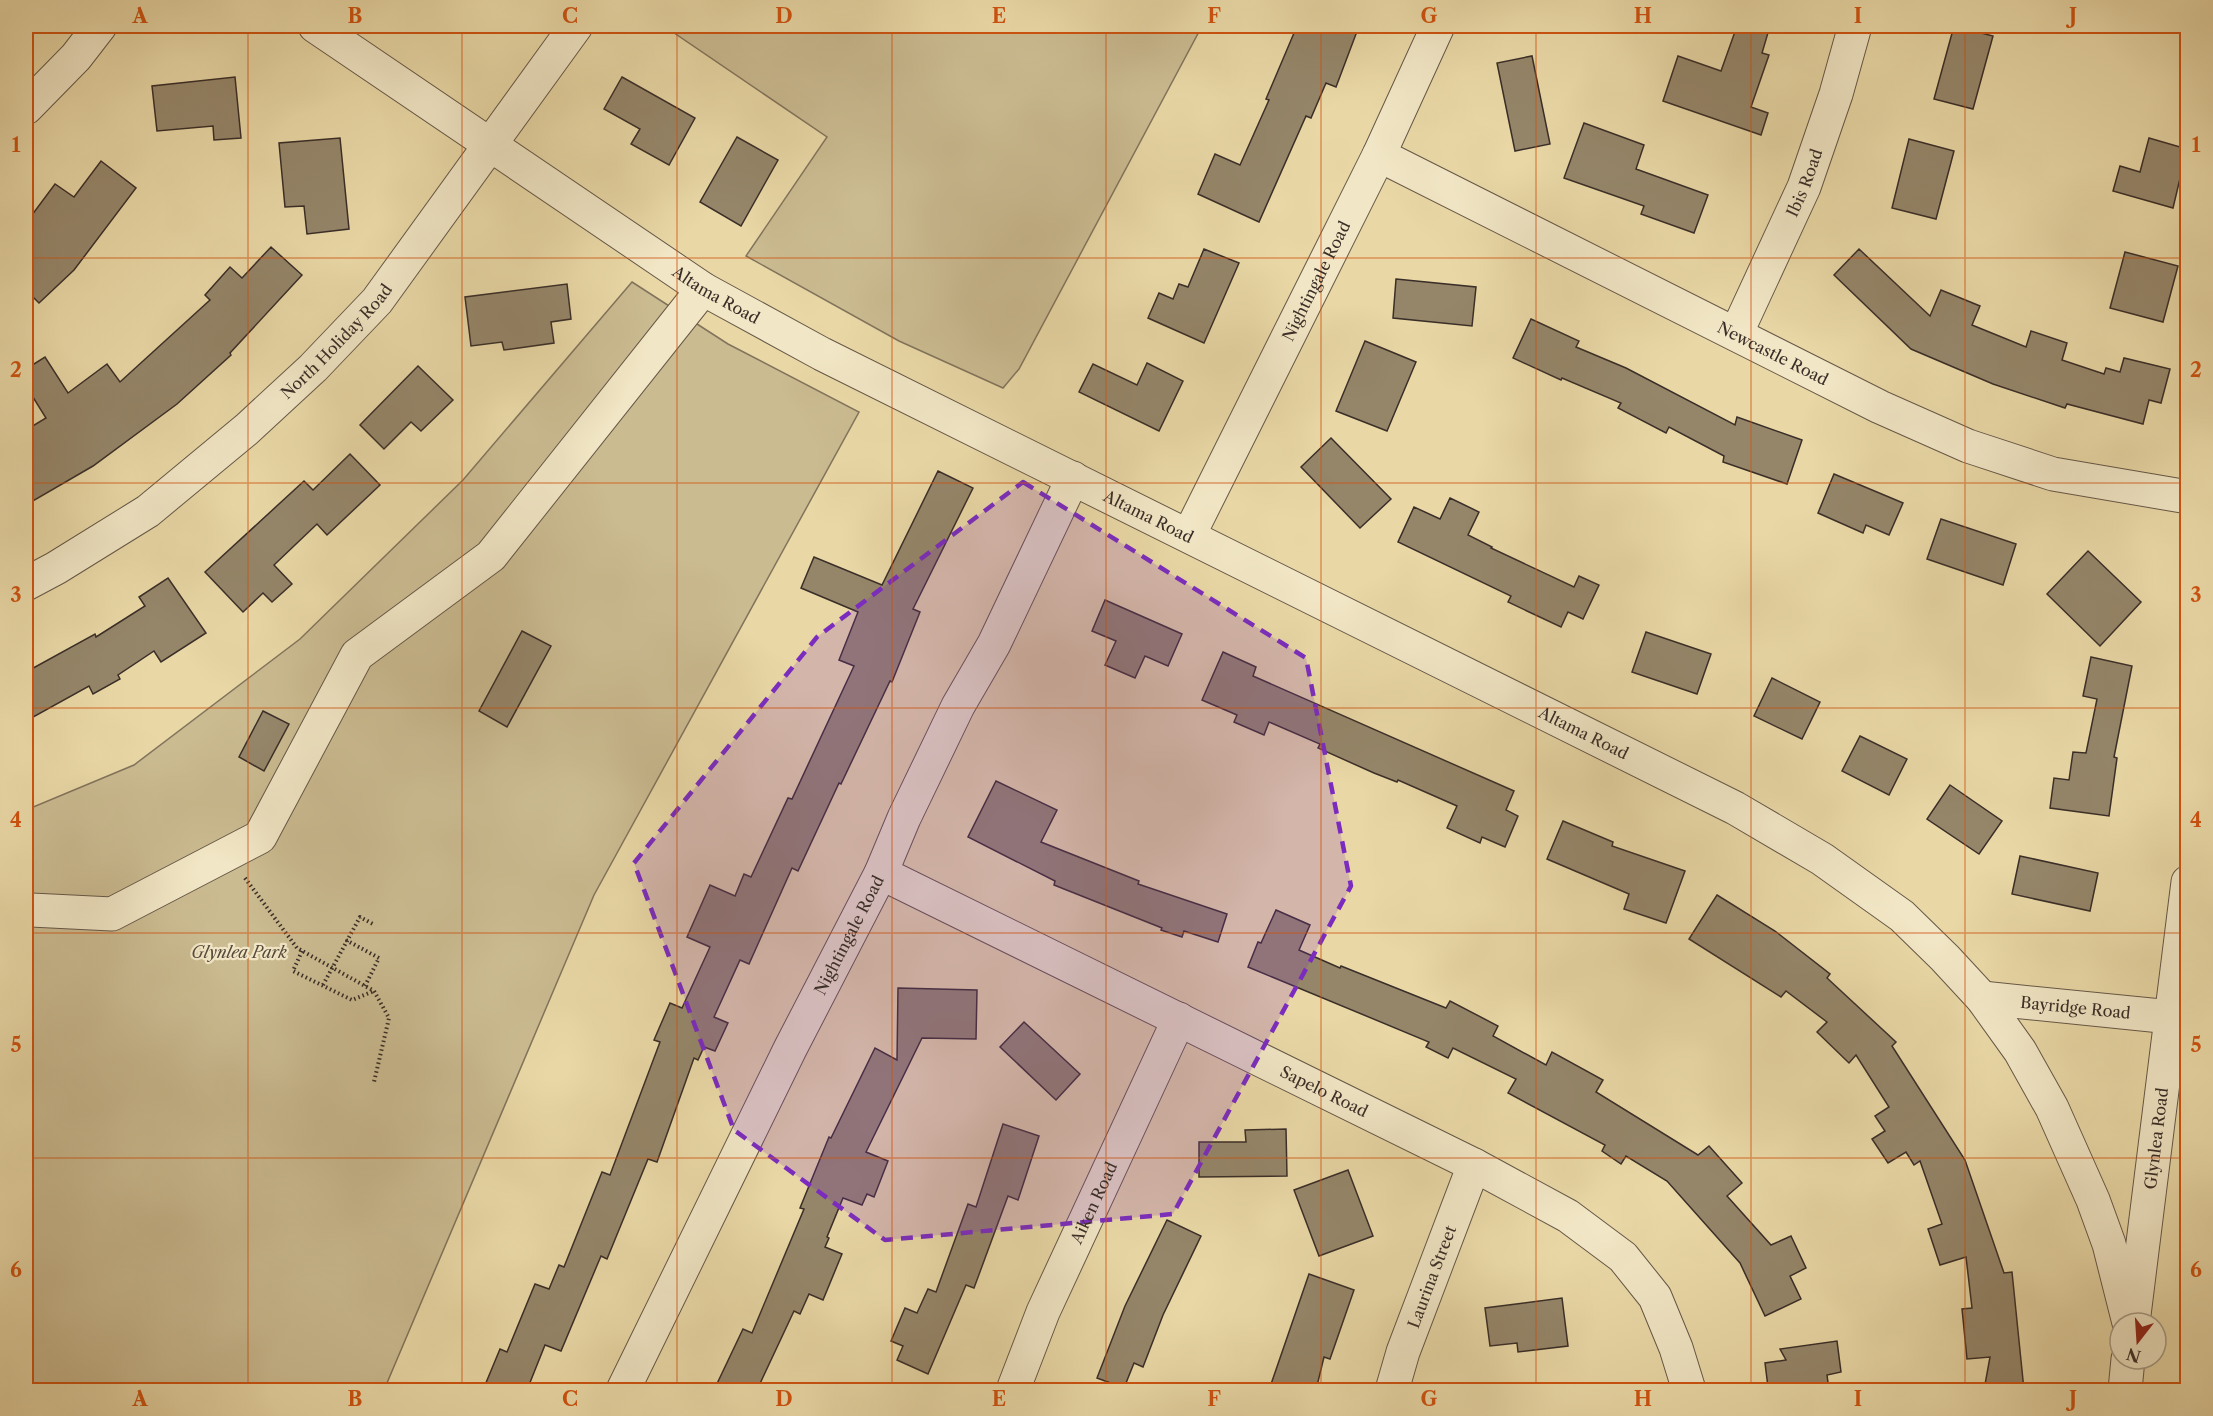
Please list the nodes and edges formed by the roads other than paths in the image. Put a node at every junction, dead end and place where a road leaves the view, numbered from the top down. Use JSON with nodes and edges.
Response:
{"nodes":[{"id":1,"x":100,"y":26,"type":"edge"},
{"id":2,"x":315,"y":26,"type":"edge"},
{"id":3,"x":576,"y":26,"type":"edge"},
{"id":4,"x":1438,"y":26,"type":"edge"},
{"id":5,"x":1855,"y":26,"type":"edge"},
{"id":6,"x":26,"y":108,"type":"edge"},
{"id":7,"x":490,"y":146,"type":"junction"},
{"id":8,"x":1379,"y":155,"type":"junction"},
{"id":9,"x":703,"y":289,"type":"junction"},
{"id":10,"x":1736,"y":334,"type":"junction"},
{"id":11,"x":1073,"y":478,"type":"junction"},
{"id":12,"x":2187,"y":497,"type":"edge"},
{"id":13,"x":1189,"y":536,"type":"junction"},
{"id":14,"x":26,"y":584,"type":"edge"},
{"id":15,"x":881,"y":873,"type":"junction"},
{"id":16,"x":2187,"y":882,"type":"edge"},
{"id":17,"x":26,"y":912,"type":"edge"},
{"id":18,"x":1982,"y":998,"type":"junction"},
{"id":19,"x":2171,"y":1017,"type":"junction"},
{"id":20,"x":1179,"y":1018,"type":"junction"},
{"id":21,"x":2173,"y":1119,"type":"edge"},
{"id":22,"x":1474,"y":1165,"type":"junction"},
{"id":23,"x":2128,"y":1311,"type":"edge"},
{"id":24,"x":2133,"y":1311,"type":"edge"},
{"id":25,"x":2127,"y":1371,"type":"edge"},
{"id":26,"x":623,"y":1390,"type":"edge"},
{"id":27,"x":1013,"y":1390,"type":"edge"},
{"id":28,"x":1392,"y":1390,"type":"edge"},
{"id":29,"x":1689,"y":1390,"type":"edge"},
{"id":30,"x":2125,"y":1390,"type":"edge"}],
"edges":[{"from":1,"to":6,"type":"street"},
{"from":2,"to":7,"type":"street","name":"Altama Road"},
{"from":3,"to":7,"type":"street","name":"North Holiday Road"},
{"from":4,"to":8,"type":"street","name":"Nightingale Road"},
{"from":5,"to":10,"type":"street","name":"Ibis Road"},
{"from":7,"to":9,"type":"street","name":"Altama Road"},
{"from":7,"to":14,"type":"street","name":"North Holiday Road"},
{"from":8,"to":10,"type":"street","name":"Newcastle Road"},
{"from":8,"to":13,"type":"street","name":"Nightingale Road"},
{"from":9,"to":11,"type":"street","name":"Altama Road"},
{"from":9,"to":17,"type":"street"},
{"from":10,"to":12,"type":"street","name":"Newcastle Road"},
{"from":11,"to":13,"type":"street","name":"Altama Road"},
{"from":11,"to":15,"type":"street","name":"Nightingale Road"},
{"from":13,"to":18,"type":"street","name":"Altama Road"},
{"from":15,"to":20,"type":"street","name":"Sapelo Road"},
{"from":15,"to":26,"type":"street","name":"Nightingale Road"},
{"from":16,"to":19,"type":"street","name":"Glynlea Road"},
{"from":18,"to":19,"type":"street","name":"Bayridge Road"},
{"from":18,"to":23,"type":"street","name":"Glynlea Road"},
{"from":19,"to":21,"type":"street","name":"Glynlea Road"},
{"from":20,"to":22,"type":"street","name":"Sapelo Road"},
{"from":20,"to":27,"type":"street","name":"Aiken Road"},
{"from":21,"to":24,"type":"street","name":"Glynlea Road"},
{"from":22,"to":28,"type":"street","name":"Laurina Street"},
{"from":22,"to":29,"type":"street","name":"Sapelo Road"},
{"from":25,"to":30,"type":"street"}]}
